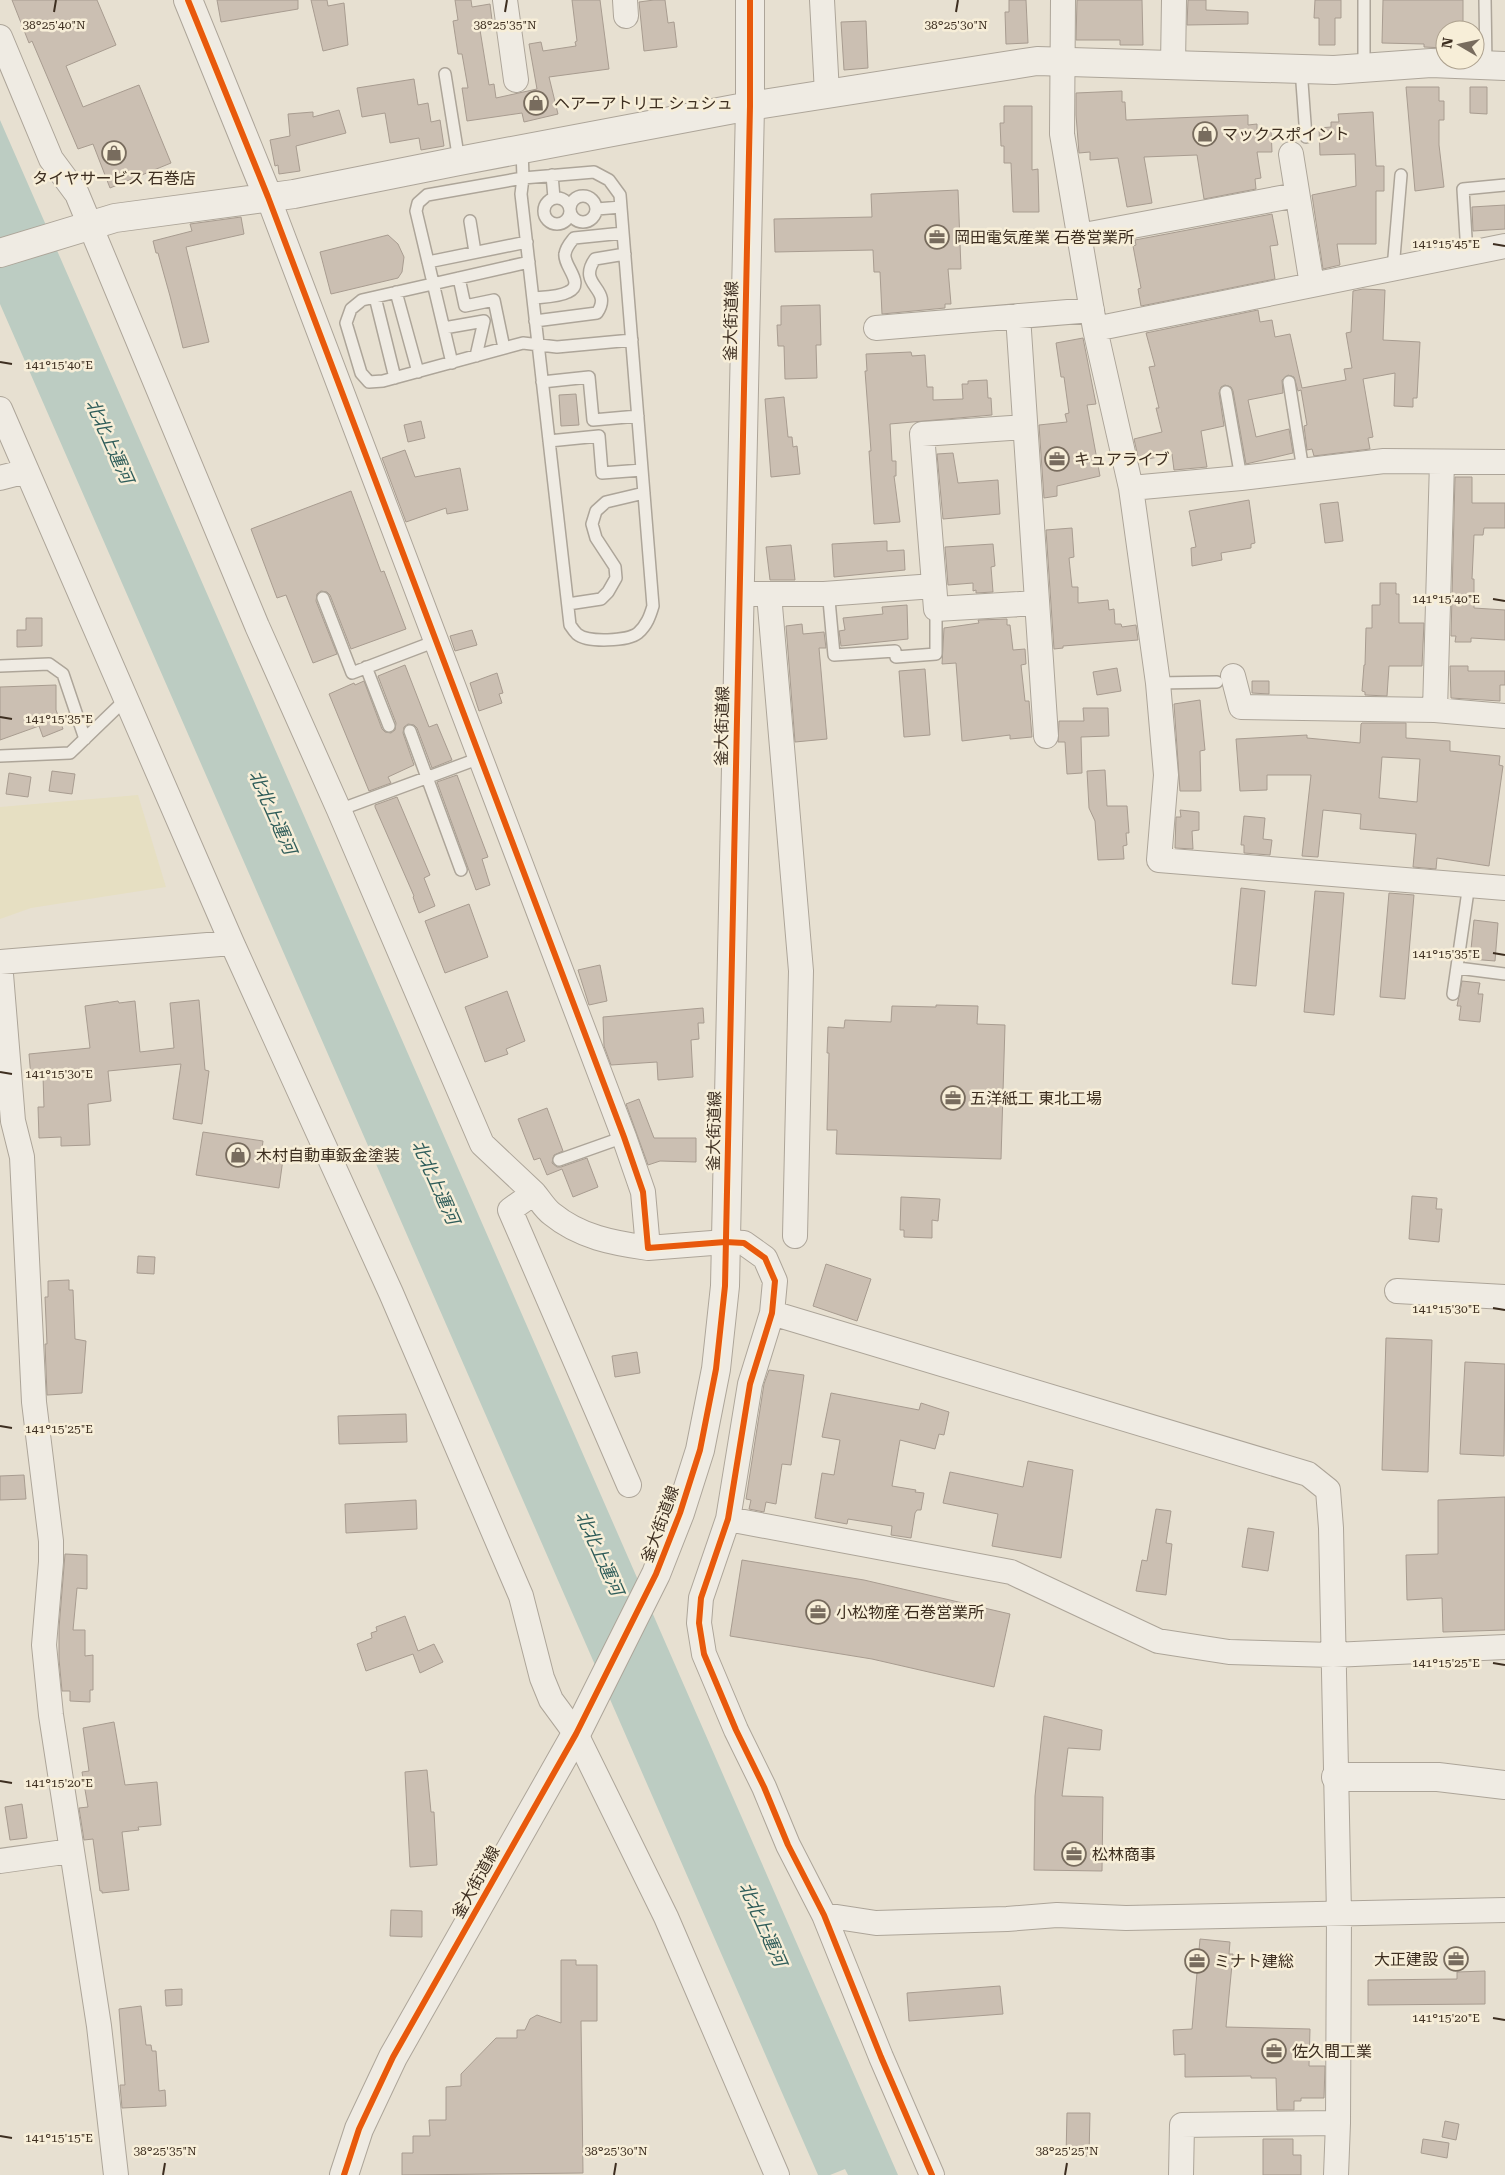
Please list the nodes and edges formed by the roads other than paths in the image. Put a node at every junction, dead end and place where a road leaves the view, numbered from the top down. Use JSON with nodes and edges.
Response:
{"nodes":[{"id":1,"x":188,"y":0,"type":"edge"},
{"id":2,"x":505,"y":0,"type":"edge"},
{"id":3,"x":750,"y":0,"type":"edge"},
{"id":4,"x":822,"y":0,"type":"edge"},
{"id":5,"x":1063,"y":0,"type":"edge"},
{"id":6,"x":1174,"y":0,"type":"edge"},
{"id":7,"x":1364,"y":0,"type":"edge"},
{"id":8,"x":1485,"y":0,"type":"edge"},
{"id":9,"x":0,"y":36,"type":"edge"},
{"id":10,"x":1063,"y":60,"type":"junction"},
{"id":11,"x":1173,"y":65,"type":"junction"},
{"id":12,"x":1496,"y":66,"type":"edge"},
{"id":13,"x":1364,"y":68,"type":"junction"},
{"id":14,"x":1301,"y":69,"type":"junction"},
{"id":15,"x":446,"y":74,"type":"dead end"},
{"id":16,"x":516,"y":80,"type":"dead end"},
{"id":17,"x":827,"y":93,"type":"junction"},
{"id":18,"x":750,"y":106,"type":"junction"},
{"id":19,"x":1306,"y":137,"type":"dead end"},
{"id":20,"x":522,"y":149,"type":"junction"},
{"id":21,"x":1290,"y":154,"type":"dead end"},
{"id":22,"x":459,"y":160,"type":"junction"},
{"id":23,"x":552,"y":175,"type":"junction"},
{"id":24,"x":1402,"y":175,"type":"dead end"},
{"id":25,"x":523,"y":178,"type":"junction"},
{"id":26,"x":1505,"y":185,"type":"edge"},
{"id":27,"x":1297,"y":195,"type":"junction"},
{"id":28,"x":268,"y":197,"type":"junction"},
{"id":29,"x":554,"y":198,"type":"junction"},
{"id":30,"x":621,"y":207,"type":"junction"},
{"id":31,"x":597,"y":209,"type":"junction"},
{"id":32,"x":570,"y":211,"type":"junction"},
{"id":33,"x":470,"y":221,"type":"dead end"},
{"id":34,"x":83,"y":229,"type":"junction"},
{"id":35,"x":623,"y":233,"type":"junction"},
{"id":36,"x":1079,"y":236,"type":"junction"},
{"id":37,"x":527,"y":242,"type":"junction"},
{"id":38,"x":1505,"y":246,"type":"edge"},
{"id":39,"x":475,"y":252,"type":"junction"},
{"id":40,"x":0,"y":253,"type":"edge"},
{"id":41,"x":625,"y":254,"type":"junction"},
{"id":42,"x":1467,"y":254,"type":"junction"},
{"id":43,"x":428,"y":262,"type":"junction"},
{"id":44,"x":529,"y":262,"type":"junction"},
{"id":45,"x":1393,"y":269,"type":"junction"},
{"id":46,"x":459,"y":278,"type":"junction"},
{"id":47,"x":433,"y":284,"type":"junction"},
{"id":48,"x":1312,"y":285,"type":"junction"},
{"id":49,"x":396,"y":292,"type":"junction"},
{"id":50,"x":376,"y":297,"type":"junction"},
{"id":51,"x":533,"y":298,"type":"junction"},
{"id":52,"x":1018,"y":316,"type":"junction"},
{"id":53,"x":1094,"y":320,"type":"junction"},
{"id":54,"x":535,"y":321,"type":"junction"},
{"id":55,"x":444,"y":328,"type":"junction"},
{"id":56,"x":876,"y":328,"type":"dead end"},
{"id":57,"x":632,"y":340,"type":"junction"},
{"id":58,"x":538,"y":344,"type":"junction"},
{"id":59,"x":504,"y":348,"type":"junction"},
{"id":60,"x":476,"y":356,"type":"junction"},
{"id":61,"x":452,"y":363,"type":"junction"},
{"id":62,"x":418,"y":372,"type":"junction"},
{"id":63,"x":395,"y":378,"type":"junction"},
{"id":64,"x":542,"y":382,"type":"junction"},
{"id":65,"x":1289,"y":382,"type":"dead end"},
{"id":66,"x":1226,"y":392,"type":"dead end"},
{"id":67,"x":0,"y":408,"type":"edge"},
{"id":68,"x":638,"y":416,"type":"junction"},
{"id":69,"x":1025,"y":427,"type":"junction"},
{"id":70,"x":549,"y":441,"type":"junction"},
{"id":71,"x":1442,"y":462,"type":"junction"},
{"id":72,"x":1505,"y":462,"type":"edge"},
{"id":73,"x":27,"y":470,"type":"junction"},
{"id":74,"x":642,"y":470,"type":"junction"},
{"id":75,"x":1303,"y":470,"type":"junction"},
{"id":76,"x":0,"y":478,"type":"edge"},
{"id":77,"x":1241,"y":478,"type":"junction"},
{"id":78,"x":1132,"y":488,"type":"junction"},
{"id":79,"x":644,"y":494,"type":"junction"},
{"id":80,"x":934,"y":586,"type":"junction"},
{"id":81,"x":739,"y":594,"type":"junction"},
{"id":82,"x":769,"y":594,"type":"junction"},
{"id":83,"x":824,"y":594,"type":"junction"},
{"id":84,"x":323,"y":598,"type":"dead end"},
{"id":85,"x":1037,"y":603,"type":"junction"},
{"id":86,"x":568,"y":604,"type":"junction"},
{"id":87,"x":936,"y":609,"type":"junction"},
{"id":88,"x":436,"y":641,"type":"junction"},
{"id":89,"x":0,"y":666,"type":"edge"},
{"id":90,"x":366,"y":667,"type":"junction"},
{"id":91,"x":1225,"y":679,"type":"joint"},
{"id":92,"x":1158,"y":683,"type":"junction"},
{"id":93,"x":126,"y":700,"type":"junction"},
{"id":94,"x":1435,"y":710,"type":"junction"},
{"id":95,"x":1505,"y":716,"type":"edge"},
{"id":96,"x":389,"y":726,"type":"dead end"},
{"id":97,"x":410,"y":731,"type":"dead end"},
{"id":98,"x":1046,"y":736,"type":"dead end"},
{"id":99,"x":85,"y":739,"type":"junction"},
{"id":100,"x":0,"y":756,"type":"edge"},
{"id":101,"x":480,"y":758,"type":"junction"},
{"id":102,"x":427,"y":778,"type":"junction"},
{"id":103,"x":339,"y":810,"type":"junction"},
{"id":104,"x":461,"y":870,"type":"dead end"},
{"id":105,"x":1469,"y":884,"type":"junction"},
{"id":106,"x":1505,"y":888,"type":"edge"},
{"id":107,"x":232,"y":943,"type":"junction"},
{"id":108,"x":0,"y":962,"type":"edge"},
{"id":109,"x":1458,"y":968,"type":"junction"},
{"id":110,"x":1505,"y":974,"type":"edge"},
{"id":111,"x":1453,"y":994,"type":"dead end"},
{"id":112,"x":624,"y":1137,"type":"junction"},
{"id":113,"x":11,"y":1156,"type":"edge"},
{"id":114,"x":559,"y":1160,"type":"dead end"},
{"id":115,"x":534,"y":1193,"type":"junction"},
{"id":116,"x":795,"y":1236,"type":"dead end"},
{"id":117,"x":725,"y":1242,"type":"junction"},
{"id":118,"x":648,"y":1248,"type":"junction"},
{"id":119,"x":1397,"y":1291,"type":"dead end"},
{"id":120,"x":1505,"y":1297,"type":"edge"},
{"id":121,"x":772,"y":1313,"type":"junction"},
{"id":122,"x":629,"y":1485,"type":"dead end"},
{"id":123,"x":728,"y":1519,"type":"junction"},
{"id":124,"x":1505,"y":1648,"type":"edge"},
{"id":125,"x":1333,"y":1655,"type":"junction"},
{"id":126,"x":576,"y":1734,"type":"junction"},
{"id":127,"x":1336,"y":1777,"type":"junction"},
{"id":128,"x":1505,"y":1785,"type":"edge"},
{"id":129,"x":71,"y":1851,"type":"junction"},
{"id":130,"x":0,"y":1861,"type":"edge"},
{"id":131,"x":1505,"y":1910,"type":"edge"},
{"id":132,"x":1339,"y":1914,"type":"junction"},
{"id":133,"x":824,"y":1915,"type":"junction"},
{"id":134,"x":1338,"y":2123,"type":"junction"},
{"id":135,"x":116,"y":2175,"type":"edge"},
{"id":136,"x":344,"y":2175,"type":"edge"},
{"id":137,"x":777,"y":2175,"type":"edge"},
{"id":138,"x":932,"y":2175,"type":"edge"},
{"id":139,"x":1180,"y":2175,"type":"edge"},
{"id":140,"x":1336,"y":2175,"type":"edge"}],
"edges":[{"from":1,"to":28,"type":"street"},
{"from":2,"to":16,"type":"street"},
{"from":3,"to":18,"type":"street","name":"釜大街道線"},
{"from":4,"to":17,"type":"street"},
{"from":5,"to":10,"type":"street"},
{"from":6,"to":11,"type":"street"},
{"from":7,"to":13,"type":"lane"},
{"from":8,"to":12,"type":"lane"},
{"from":9,"to":34,"type":"street"},
{"from":10,"to":11,"type":"street"},
{"from":10,"to":17,"type":"street"},
{"from":10,"to":36,"type":"street"},
{"from":11,"to":14,"type":"street"},
{"from":12,"to":13,"type":"street"},
{"from":13,"to":14,"type":"street"},
{"from":14,"to":19,"type":"lane"},
{"from":15,"to":22,"type":"lane"},
{"from":17,"to":18,"type":"street"},
{"from":18,"to":20,"type":"street"},
{"from":18,"to":81,"type":"street","name":"釜大街道線"},
{"from":20,"to":22,"type":"street"},
{"from":20,"to":25,"type":"lane"},
{"from":21,"to":27,"type":"street"},
{"from":22,"to":28,"type":"street"},
{"from":23,"to":25,"type":"lane"},
{"from":23,"to":29,"type":"lane"},
{"from":23,"to":30,"type":"lane"},
{"from":24,"to":45,"type":"lane"},
{"from":25,"to":37,"type":"lane"},
{"from":25,"to":43,"type":"lane"},
{"from":26,"to":42,"type":"lane"},
{"from":27,"to":36,"type":"street"},
{"from":27,"to":48,"type":"street"},
{"from":28,"to":34,"type":"street"},
{"from":28,"to":88,"type":"street"},
{"from":29,"to":32,"type":"lane"},
{"from":29,"to":32,"type":"lane"},
{"from":30,"to":31,"type":"lane"},
{"from":30,"to":35,"type":"lane"},
{"from":31,"to":32,"type":"lane"},
{"from":31,"to":32,"type":"lane"},
{"from":33,"to":39,"type":"lane"},
{"from":34,"to":40,"type":"street"},
{"from":34,"to":103,"type":"street"},
{"from":35,"to":41,"type":"lane"},
{"from":35,"to":51,"type":"lane"},
{"from":36,"to":53,"type":"street"},
{"from":37,"to":39,"type":"lane"},
{"from":37,"to":44,"type":"lane"},
{"from":38,"to":42,"type":"street"},
{"from":39,"to":43,"type":"lane"},
{"from":41,"to":54,"type":"lane"},
{"from":41,"to":57,"type":"lane"},
{"from":42,"to":45,"type":"street"},
{"from":43,"to":47,"type":"lane"},
{"from":44,"to":46,"type":"lane"},
{"from":44,"to":51,"type":"lane"},
{"from":45,"to":48,"type":"street"},
{"from":46,"to":47,"type":"lane"},
{"from":46,"to":59,"type":"lane"},
{"from":47,"to":49,"type":"lane"},
{"from":47,"to":55,"type":"lane"},
{"from":48,"to":53,"type":"street"},
{"from":49,"to":50,"type":"lane"},
{"from":49,"to":62,"type":"lane"},
{"from":50,"to":63,"type":"lane"},
{"from":50,"to":63,"type":"lane"},
{"from":51,"to":54,"type":"lane"},
{"from":52,"to":53,"type":"street"},
{"from":52,"to":56,"type":"street"},
{"from":52,"to":69,"type":"street"},
{"from":53,"to":78,"type":"street"},
{"from":54,"to":58,"type":"lane"},
{"from":55,"to":60,"type":"lane"},
{"from":55,"to":61,"type":"lane"},
{"from":57,"to":58,"type":"lane"},
{"from":57,"to":68,"type":"lane"},
{"from":58,"to":59,"type":"lane"},
{"from":58,"to":64,"type":"lane"},
{"from":59,"to":60,"type":"lane"},
{"from":60,"to":61,"type":"lane"},
{"from":61,"to":62,"type":"lane"},
{"from":62,"to":63,"type":"lane"},
{"from":64,"to":68,"type":"lane"},
{"from":64,"to":70,"type":"lane"},
{"from":65,"to":75,"type":"lane"},
{"from":66,"to":77,"type":"lane"},
{"from":67,"to":73,"type":"street"},
{"from":68,"to":74,"type":"lane"},
{"from":69,"to":80,"type":"street"},
{"from":69,"to":85,"type":"street"},
{"from":70,"to":74,"type":"lane"},
{"from":70,"to":86,"type":"lane"},
{"from":71,"to":72,"type":"street"},
{"from":71,"to":75,"type":"street"},
{"from":71,"to":94,"type":"street"},
{"from":73,"to":76,"type":"street"},
{"from":73,"to":93,"type":"street"},
{"from":74,"to":79,"type":"lane"},
{"from":75,"to":77,"type":"street"},
{"from":77,"to":78,"type":"street"},
{"from":78,"to":92,"type":"street"},
{"from":79,"to":86,"type":"lane"},
{"from":79,"to":86,"type":"lane"},
{"from":80,"to":83,"type":"street"},
{"from":80,"to":87,"type":"street"},
{"from":81,"to":82,"type":"street"},
{"from":81,"to":117,"type":"street","name":"釜大街道線"},
{"from":82,"to":83,"type":"street"},
{"from":82,"to":116,"type":"street"},
{"from":83,"to":87,"type":"lane"},
{"from":84,"to":90,"type":"lane"},
{"from":85,"to":87,"type":"street"},
{"from":85,"to":98,"type":"street"},
{"from":88,"to":90,"type":"lane"},
{"from":88,"to":101,"type":"street"},
{"from":89,"to":99,"type":"lane"},
{"from":90,"to":96,"type":"lane"},
{"from":91,"to":92,"type":"lane"},
{"from":91,"to":94,"type":"street"},
{"from":92,"to":105,"type":"street"},
{"from":93,"to":99,"type":"lane"},
{"from":93,"to":107,"type":"street"},
{"from":94,"to":95,"type":"street"},
{"from":97,"to":102,"type":"lane"},
{"from":99,"to":100,"type":"lane"},
{"from":101,"to":102,"type":"lane"},
{"from":101,"to":112,"type":"street"},
{"from":102,"to":103,"type":"lane"},
{"from":102,"to":104,"type":"lane"},
{"from":103,"to":115,"type":"street"},
{"from":105,"to":106,"type":"street"},
{"from":105,"to":109,"type":"lane"},
{"from":107,"to":108,"type":"street"},
{"from":107,"to":126,"type":"street"},
{"from":108,"to":113,"type":"street"},
{"from":109,"to":110,"type":"lane"},
{"from":109,"to":111,"type":"lane"},
{"from":112,"to":114,"type":"lane"},
{"from":112,"to":118,"type":"street"},
{"from":113,"to":129,"type":"street"},
{"from":115,"to":118,"type":"street"},
{"from":115,"to":122,"type":"street"},
{"from":117,"to":118,"type":"street"},
{"from":117,"to":121,"type":"street"},
{"from":117,"to":126,"type":"street","name":"釜大街道線"},
{"from":119,"to":120,"type":"street"},
{"from":121,"to":123,"type":"street"},
{"from":121,"to":125,"type":"street"},
{"from":123,"to":125,"type":"street"},
{"from":123,"to":133,"type":"street"},
{"from":124,"to":125,"type":"street"},
{"from":125,"to":127,"type":"street"},
{"from":126,"to":136,"type":"street","name":"釜大街道線"},
{"from":126,"to":137,"type":"street"},
{"from":127,"to":128,"type":"street"},
{"from":127,"to":132,"type":"street"},
{"from":129,"to":130,"type":"street"},
{"from":129,"to":135,"type":"street"},
{"from":131,"to":132,"type":"street"},
{"from":132,"to":133,"type":"street"},
{"from":132,"to":134,"type":"street"},
{"from":133,"to":138,"type":"street"},
{"from":134,"to":139,"type":"street"},
{"from":134,"to":140,"type":"street"}]}
